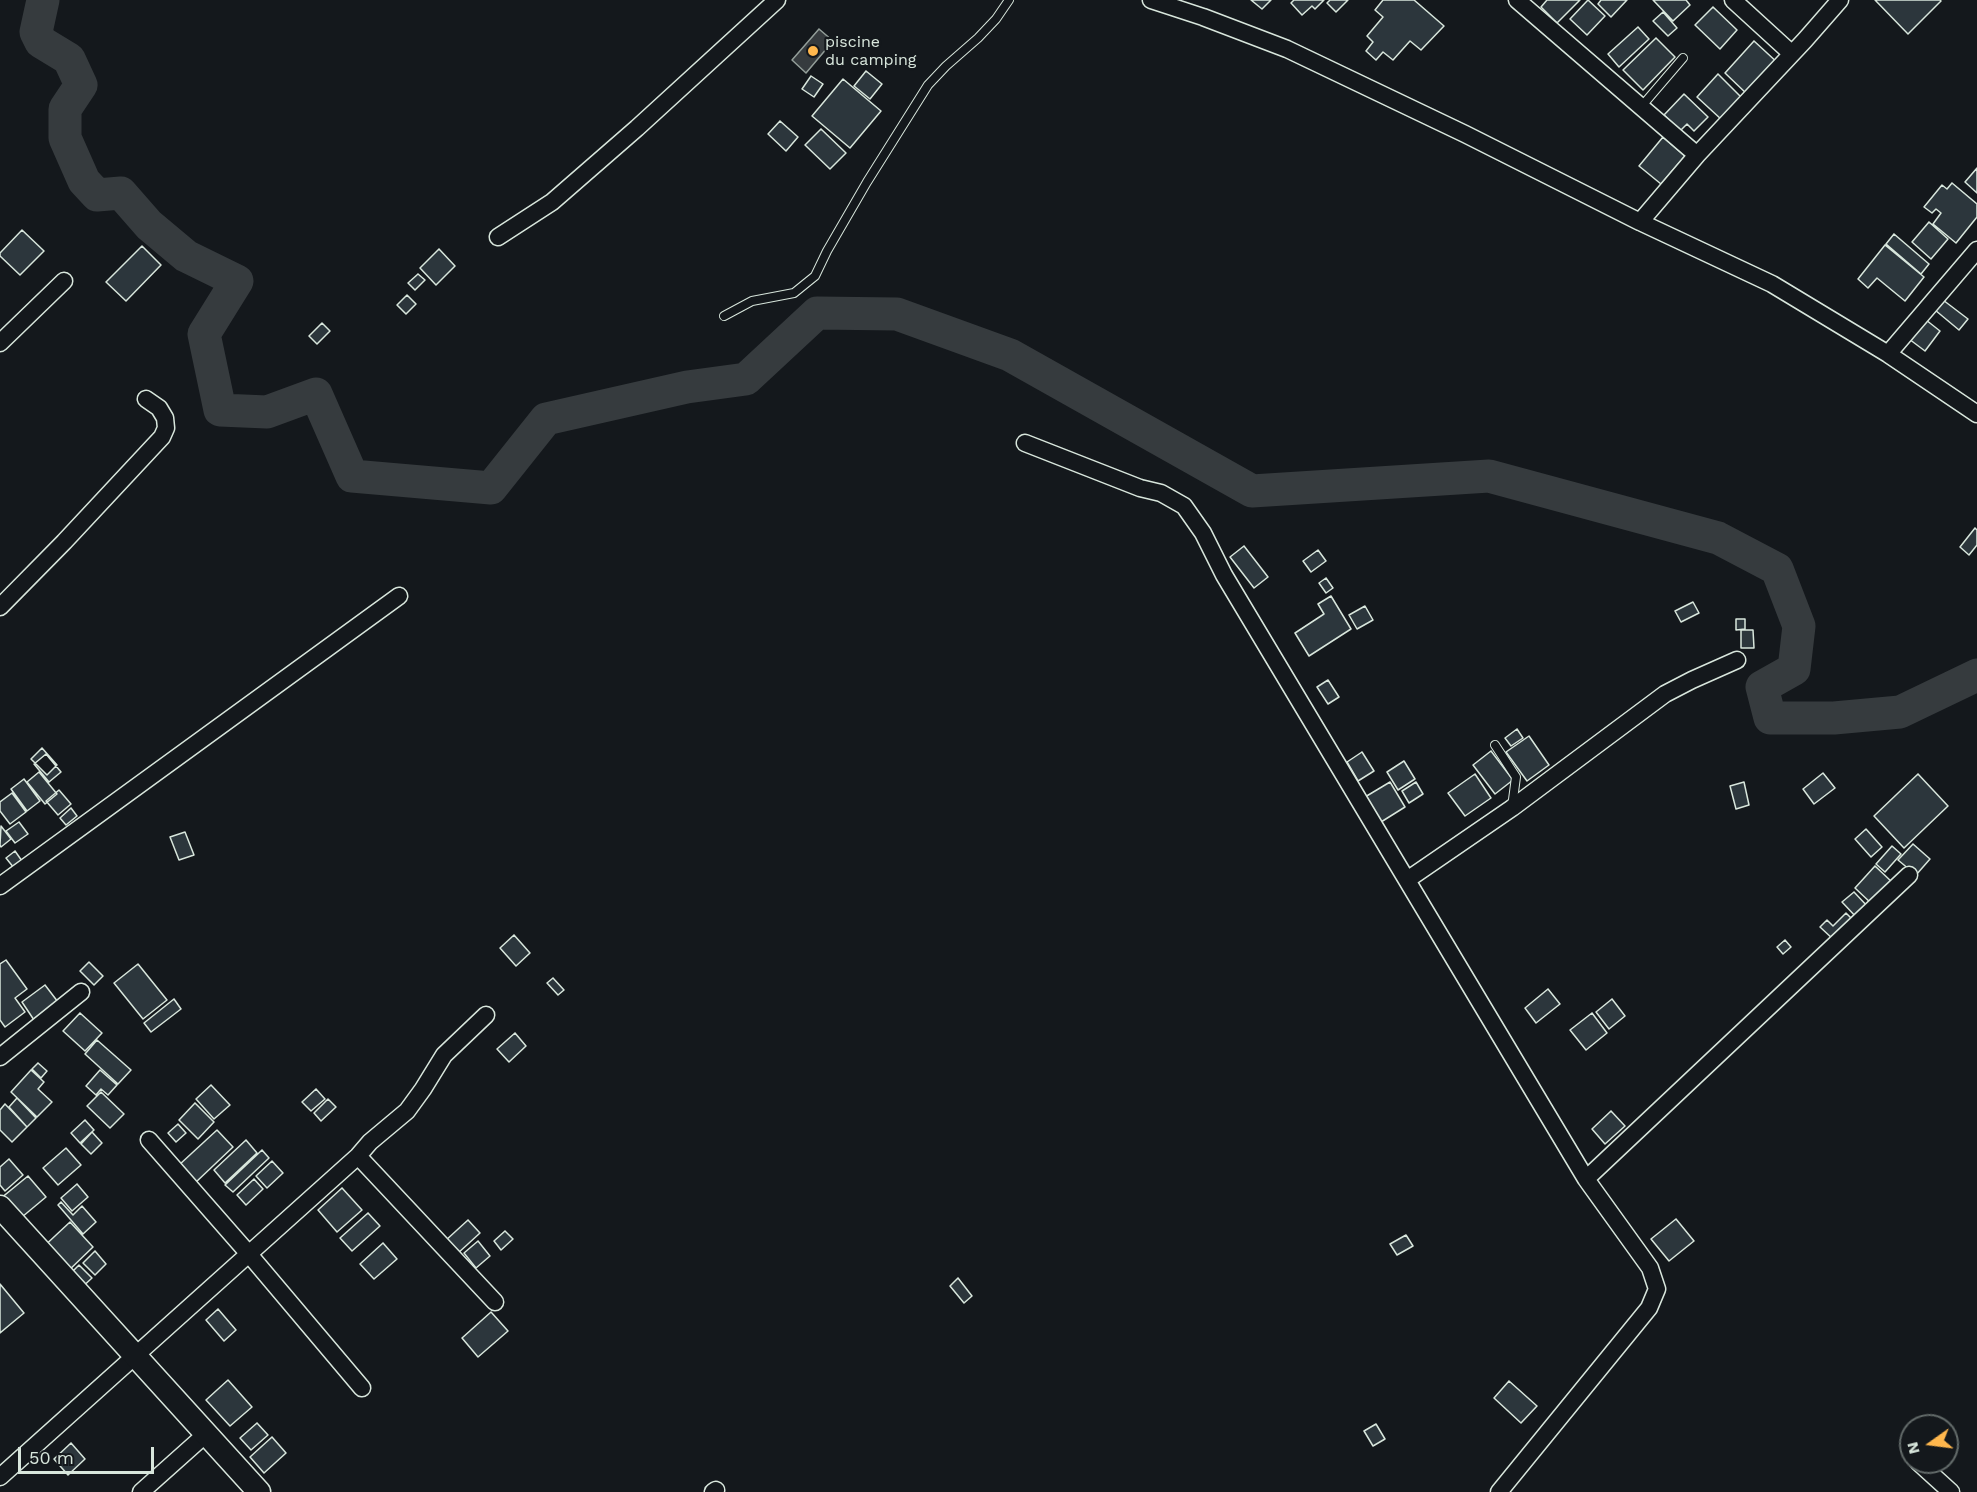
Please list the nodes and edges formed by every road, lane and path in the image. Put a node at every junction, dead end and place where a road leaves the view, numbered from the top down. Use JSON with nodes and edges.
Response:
{"nodes":[{"id":1,"x":777,"y":0,"type":"edge"},
{"id":2,"x":1009,"y":0,"type":"edge"},
{"id":3,"x":1151,"y":0,"type":"edge"},
{"id":4,"x":1517,"y":0,"type":"edge"},
{"id":5,"x":1733,"y":0,"type":"edge"},
{"id":6,"x":1840,"y":0,"type":"edge"},
{"id":7,"x":1791,"y":54,"type":"junction"},
{"id":8,"x":1683,"y":58,"type":"dead end"},
{"id":9,"x":1640,"y":107,"type":"junction"},
{"id":10,"x":1697,"y":155,"type":"junction"},
{"id":11,"x":1640,"y":222,"type":"junction"},
{"id":12,"x":498,"y":237,"type":"dead end"},
{"id":13,"x":1977,"y":250,"type":"edge"},
{"id":14,"x":64,"y":281,"type":"dead end"},
{"id":15,"x":724,"y":316,"type":"dead end"},
{"id":16,"x":0,"y":343,"type":"edge"},
{"id":17,"x":1888,"y":354,"type":"junction"},
{"id":18,"x":146,"y":399,"type":"dead end"},
{"id":19,"x":1977,"y":414,"type":"edge"},
{"id":20,"x":1025,"y":443,"type":"dead end"},
{"id":21,"x":399,"y":596,"type":"dead end"},
{"id":22,"x":0,"y":607,"type":"edge"},
{"id":23,"x":1737,"y":660,"type":"dead end"},
{"id":24,"x":1495,"y":745,"type":"dead end"},
{"id":25,"x":1512,"y":808,"type":"junction"},
{"id":26,"x":1909,"y":875,"type":"dead end"},
{"id":27,"x":1407,"y":880,"type":"junction"},
{"id":28,"x":0,"y":886,"type":"edge"},
{"id":29,"x":81,"y":992,"type":"dead end"},
{"id":30,"x":486,"y":1015,"type":"dead end"},
{"id":31,"x":0,"y":1057,"type":"edge"},
{"id":32,"x":149,"y":1140,"type":"dead end"},
{"id":33,"x":358,"y":1156,"type":"junction"},
{"id":34,"x":1586,"y":1179,"type":"junction"},
{"id":35,"x":0,"y":1207,"type":"edge"},
{"id":36,"x":248,"y":1253,"type":"junction"},
{"id":37,"x":495,"y":1302,"type":"dead end"},
{"id":38,"x":135,"y":1355,"type":"junction"},
{"id":39,"x":362,"y":1388,"type":"dead end"},
{"id":40,"x":206,"y":1434,"type":"junction"},
{"id":41,"x":1930,"y":1474,"type":"edge"},
{"id":42,"x":0,"y":1477,"type":"edge"},
{"id":43,"x":1947,"y":1491,"type":"edge"},
{"id":44,"x":141,"y":1492,"type":"edge"},
{"id":45,"x":259,"y":1492,"type":"edge"},
{"id":46,"x":1499,"y":1492,"type":"edge"}],
"edges":[{"from":1,"to":12,"type":"street"},
{"from":2,"to":15,"type":"lane"},
{"from":3,"to":11,"type":"street"},
{"from":4,"to":9,"type":"street"},
{"from":5,"to":7,"type":"street"},
{"from":6,"to":7,"type":"street"},
{"from":7,"to":10,"type":"street"},
{"from":8,"to":9,"type":"lane"},
{"from":9,"to":10,"type":"street"},
{"from":10,"to":11,"type":"street"},
{"from":11,"to":17,"type":"street"},
{"from":13,"to":17,"type":"street"},
{"from":14,"to":16,"type":"street"},
{"from":17,"to":19,"type":"street"},
{"from":18,"to":22,"type":"street"},
{"from":20,"to":27,"type":"street"},
{"from":21,"to":28,"type":"street"},
{"from":23,"to":25,"type":"street"},
{"from":24,"to":25,"type":"lane"},
{"from":25,"to":27,"type":"street"},
{"from":26,"to":34,"type":"street"},
{"from":27,"to":34,"type":"street"},
{"from":29,"to":31,"type":"street"},
{"from":30,"to":33,"type":"street"},
{"from":32,"to":36,"type":"street"},
{"from":33,"to":36,"type":"street"},
{"from":33,"to":37,"type":"street"},
{"from":34,"to":46,"type":"street"},
{"from":35,"to":38,"type":"street"},
{"from":36,"to":38,"type":"street"},
{"from":36,"to":39,"type":"street"},
{"from":38,"to":40,"type":"street"},
{"from":38,"to":42,"type":"street"},
{"from":40,"to":44,"type":"street"},
{"from":40,"to":45,"type":"street"},
{"from":41,"to":43,"type":"street"}]}
